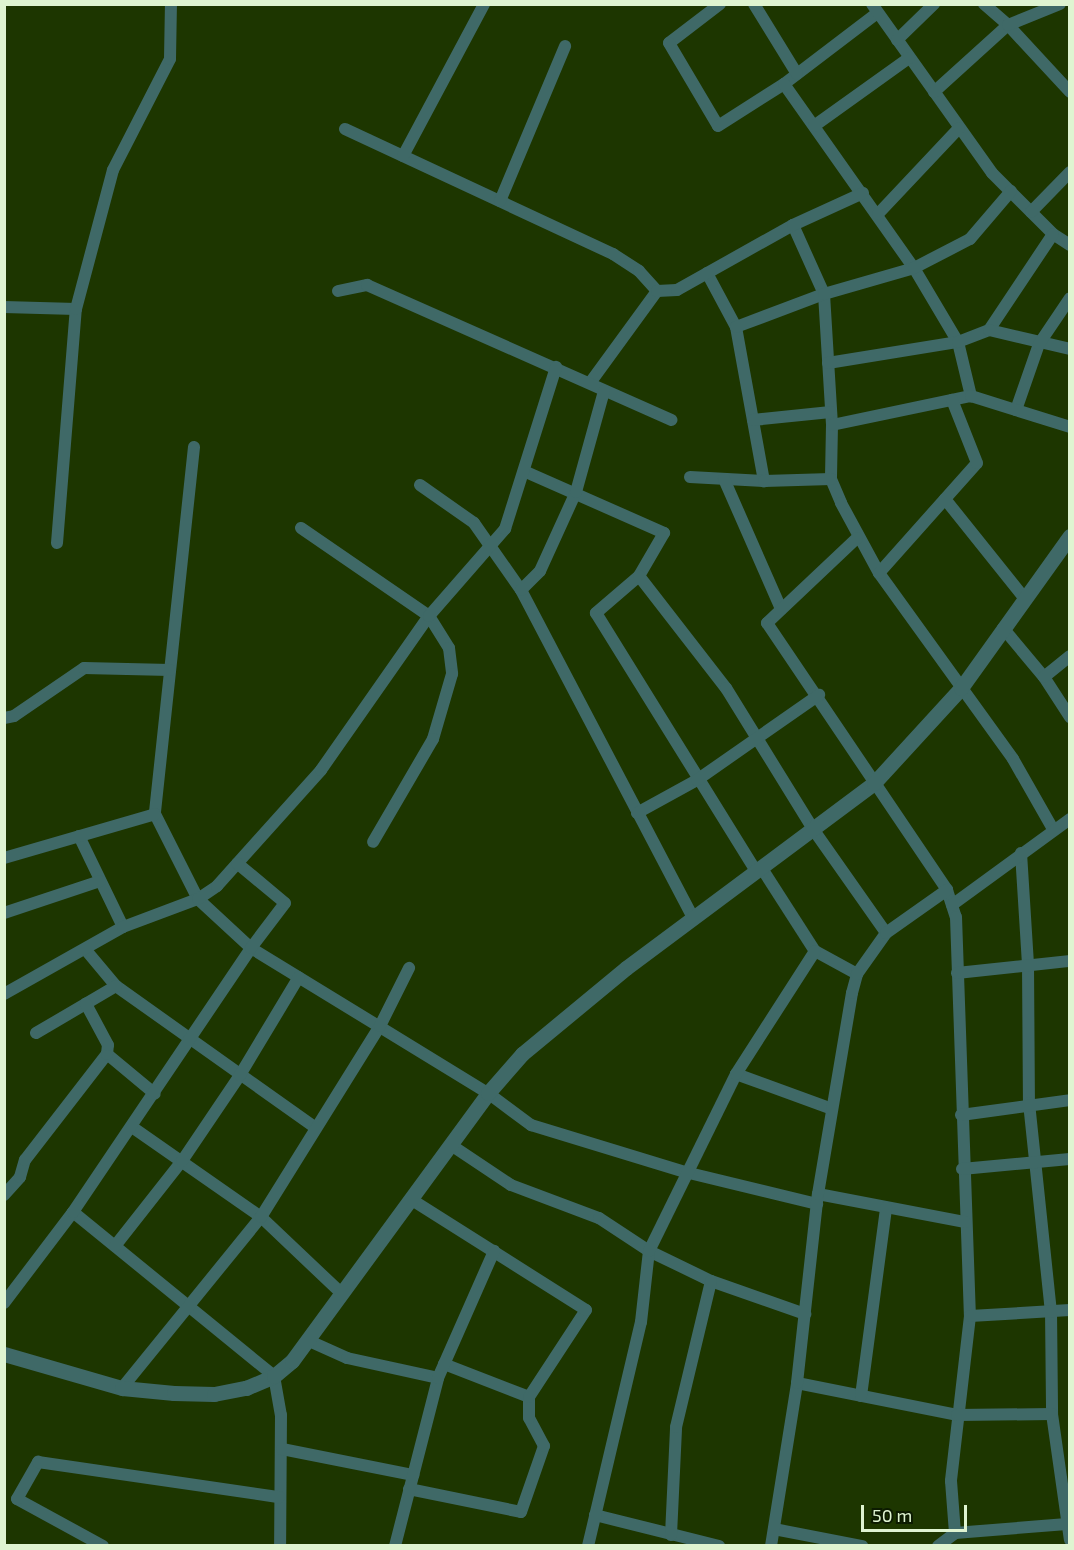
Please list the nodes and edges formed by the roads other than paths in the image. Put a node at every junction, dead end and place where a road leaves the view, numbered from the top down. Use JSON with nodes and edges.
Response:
{"nodes":[{"id":1,"x":171,"y":4,"type":"edge"},
{"id":2,"x":484,"y":4,"type":"edge"},
{"id":3,"x":720,"y":4,"type":"edge"},
{"id":4,"x":754,"y":4,"type":"edge"},
{"id":5,"x":934,"y":4,"type":"edge"},
{"id":6,"x":984,"y":4,"type":"edge"},
{"id":7,"x":1060,"y":4,"type":"edge"},
{"id":8,"x":874,"y":9,"type":"edge"},
{"id":9,"x":1008,"y":25,"type":"junction"},
{"id":10,"x":897,"y":40,"type":"junction"},
{"id":11,"x":565,"y":46,"type":"dead end"},
{"id":12,"x":909,"y":58,"type":"junction"},
{"id":13,"x":796,"y":74,"type":"junction"},
{"id":14,"x":784,"y":84,"type":"junction"},
{"id":15,"x":934,"y":92,"type":"junction"},
{"id":16,"x":1070,"y":92,"type":"edge"},
{"id":17,"x":814,"y":126,"type":"junction"},
{"id":18,"x":960,"y":128,"type":"junction"},
{"id":19,"x":345,"y":129,"type":"dead end"},
{"id":20,"x":403,"y":156,"type":"junction"},
{"id":21,"x":1070,"y":172,"type":"edge"},
{"id":22,"x":1011,"y":191,"type":"junction"},
{"id":23,"x":863,"y":193,"type":"junction"},
{"id":24,"x":500,"y":201,"type":"junction"},
{"id":25,"x":1031,"y":212,"type":"junction"},
{"id":26,"x":878,"y":214,"type":"junction"},
{"id":27,"x":793,"y":225,"type":"junction"},
{"id":28,"x":1053,"y":234,"type":"junction"},
{"id":29,"x":1070,"y":245,"type":"edge"},
{"id":30,"x":914,"y":267,"type":"junction"},
{"id":31,"x":707,"y":273,"type":"junction"},
{"id":32,"x":338,"y":291,"type":"dead end"},
{"id":33,"x":657,"y":291,"type":"junction"},
{"id":34,"x":824,"y":294,"type":"junction"},
{"id":35,"x":1070,"y":298,"type":"edge"},
{"id":36,"x":4,"y":307,"type":"edge"},
{"id":37,"x":76,"y":309,"type":"junction"},
{"id":38,"x":736,"y":327,"type":"junction"},
{"id":39,"x":989,"y":330,"type":"junction"},
{"id":40,"x":958,"y":342,"type":"junction"},
{"id":41,"x":1039,"y":344,"type":"junction"},
{"id":42,"x":1070,"y":350,"type":"edge"},
{"id":43,"x":828,"y":363,"type":"junction"},
{"id":44,"x":556,"y":367,"type":"junction"},
{"id":45,"x":590,"y":383,"type":"junction"},
{"id":46,"x":604,"y":391,"type":"junction"},
{"id":47,"x":971,"y":396,"type":"junction"},
{"id":48,"x":952,"y":400,"type":"junction"},
{"id":49,"x":1016,"y":410,"type":"junction"},
{"id":50,"x":832,"y":418,"type":"junction"},
{"id":51,"x":671,"y":420,"type":"dead end"},
{"id":52,"x":753,"y":420,"type":"junction"},
{"id":53,"x":1070,"y":427,"type":"edge"},
{"id":54,"x":194,"y":447,"type":"dead end"},
{"id":55,"x":526,"y":472,"type":"junction"},
{"id":56,"x":690,"y":477,"type":"dead end"},
{"id":57,"x":724,"y":479,"type":"junction"},
{"id":58,"x":831,"y":479,"type":"junction"},
{"id":59,"x":764,"y":481,"type":"junction"},
{"id":60,"x":420,"y":485,"type":"dead end"},
{"id":61,"x":576,"y":492,"type":"junction"},
{"id":62,"x":945,"y":499,"type":"junction"},
{"id":63,"x":301,"y":528,"type":"dead end"},
{"id":64,"x":1070,"y":536,"type":"edge"},
{"id":65,"x":857,"y":538,"type":"junction"},
{"id":66,"x":57,"y":543,"type":"dead end"},
{"id":67,"x":490,"y":544,"type":"junction"},
{"id":68,"x":879,"y":573,"type":"junction"},
{"id":69,"x":639,"y":576,"type":"junction"},
{"id":70,"x":521,"y":590,"type":"junction"},
{"id":71,"x":1025,"y":599,"type":"junction"},
{"id":72,"x":781,"y":609,"type":"junction"},
{"id":73,"x":429,"y":616,"type":"junction"},
{"id":74,"x":1004,"y":628,"type":"junction"},
{"id":75,"x":1070,"y":656,"type":"edge"},
{"id":76,"x":170,"y":670,"type":"junction"},
{"id":77,"x":1044,"y":677,"type":"junction"},
{"id":78,"x":961,"y":688,"type":"junction"},
{"id":79,"x":819,"y":695,"type":"junction"},
{"id":80,"x":1070,"y":717,"type":"edge"},
{"id":81,"x":4,"y":718,"type":"edge"},
{"id":82,"x":757,"y":738,"type":"junction"},
{"id":83,"x":697,"y":780,"type":"junction"},
{"id":84,"x":874,"y":783,"type":"junction"},
{"id":85,"x":637,"y":813,"type":"junction"},
{"id":86,"x":155,"y":814,"type":"junction"},
{"id":87,"x":1070,"y":819,"type":"edge"},
{"id":88,"x":813,"y":829,"type":"junction"},
{"id":89,"x":1053,"y":829,"type":"junction"},
{"id":90,"x":79,"y":836,"type":"junction"},
{"id":91,"x":373,"y":842,"type":"dead end"},
{"id":92,"x":1021,"y":853,"type":"junction"},
{"id":93,"x":4,"y":858,"type":"edge"},
{"id":94,"x":237,"y":863,"type":"junction"},
{"id":95,"x":759,"y":869,"type":"junction"},
{"id":96,"x":100,"y":881,"type":"junction"},
{"id":97,"x":947,"y":890,"type":"junction"},
{"id":98,"x":198,"y":899,"type":"junction"},
{"id":99,"x":952,"y":905,"type":"junction"},
{"id":100,"x":4,"y":913,"type":"edge"},
{"id":101,"x":693,"y":918,"type":"junction"},
{"id":102,"x":123,"y":927,"type":"junction"},
{"id":103,"x":886,"y":933,"type":"junction"},
{"id":104,"x":251,"y":948,"type":"junction"},
{"id":105,"x":85,"y":949,"type":"junction"},
{"id":106,"x":815,"y":951,"type":"junction"},
{"id":107,"x":1070,"y":961,"type":"edge"},
{"id":108,"x":1028,"y":965,"type":"junction"},
{"id":109,"x":409,"y":968,"type":"dead end"},
{"id":110,"x":957,"y":973,"type":"junction"},
{"id":111,"x":857,"y":974,"type":"junction"},
{"id":112,"x":299,"y":977,"type":"junction"},
{"id":113,"x":116,"y":986,"type":"junction"},
{"id":114,"x":4,"y":994,"type":"edge"},
{"id":115,"x":86,"y":1004,"type":"junction"},
{"id":116,"x":380,"y":1026,"type":"junction"},
{"id":117,"x":36,"y":1034,"type":"dead end"},
{"id":118,"x":192,"y":1040,"type":"junction"},
{"id":119,"x":107,"y":1054,"type":"junction"},
{"id":120,"x":736,"y":1074,"type":"junction"},
{"id":121,"x":240,"y":1075,"type":"junction"},
{"id":122,"x":489,"y":1093,"type":"junction"},
{"id":123,"x":155,"y":1094,"type":"junction"},
{"id":124,"x":1070,"y":1101,"type":"edge"},
{"id":125,"x":1029,"y":1103,"type":"junction"},
{"id":126,"x":832,"y":1109,"type":"junction"},
{"id":127,"x":961,"y":1115,"type":"junction"},
{"id":128,"x":132,"y":1127,"type":"junction"},
{"id":129,"x":316,"y":1128,"type":"junction"},
{"id":130,"x":451,"y":1145,"type":"junction"},
{"id":131,"x":1070,"y":1159,"type":"edge"},
{"id":132,"x":182,"y":1161,"type":"junction"},
{"id":133,"x":1033,"y":1164,"type":"junction"},
{"id":134,"x":962,"y":1169,"type":"junction"},
{"id":135,"x":685,"y":1172,"type":"junction"},
{"id":136,"x":4,"y":1195,"type":"edge"},
{"id":137,"x":818,"y":1199,"type":"junction"},
{"id":138,"x":412,"y":1200,"type":"junction"},
{"id":139,"x":886,"y":1208,"type":"junction"},
{"id":140,"x":73,"y":1212,"type":"junction"},
{"id":141,"x":261,"y":1218,"type":"junction"},
{"id":142,"x":965,"y":1222,"type":"junction"},
{"id":143,"x":115,"y":1246,"type":"junction"},
{"id":144,"x":494,"y":1251,"type":"junction"},
{"id":145,"x":649,"y":1251,"type":"junction"},
{"id":146,"x":711,"y":1281,"type":"junction"},
{"id":147,"x":341,"y":1293,"type":"junction"},
{"id":148,"x":4,"y":1302,"type":"edge"},
{"id":149,"x":187,"y":1304,"type":"junction"},
{"id":150,"x":1070,"y":1310,"type":"edge"},
{"id":151,"x":1051,"y":1311,"type":"junction"},
{"id":152,"x":805,"y":1314,"type":"junction"},
{"id":153,"x":970,"y":1316,"type":"junction"},
{"id":154,"x":307,"y":1340,"type":"junction"},
{"id":155,"x":4,"y":1354,"type":"edge"},
{"id":156,"x":444,"y":1364,"type":"junction"},
{"id":157,"x":274,"y":1376,"type":"junction"},
{"id":158,"x":438,"y":1378,"type":"junction"},
{"id":159,"x":797,"y":1383,"type":"junction"},
{"id":160,"x":122,"y":1388,"type":"junction"},
{"id":161,"x":529,"y":1396,"type":"junction"},
{"id":162,"x":861,"y":1396,"type":"junction"},
{"id":163,"x":1052,"y":1414,"type":"junction"},
{"id":164,"x":957,"y":1415,"type":"junction"},
{"id":165,"x":282,"y":1449,"type":"junction"},
{"id":166,"x":1064,"y":1461,"type":"edge"},
{"id":167,"x":413,"y":1475,"type":"junction"},
{"id":168,"x":409,"y":1488,"type":"junction"},
{"id":169,"x":279,"y":1497,"type":"junction"},
{"id":170,"x":594,"y":1515,"type":"junction"},
{"id":171,"x":1067,"y":1524,"type":"junction"},
{"id":172,"x":774,"y":1529,"type":"junction"},
{"id":173,"x":955,"y":1533,"type":"junction"},
{"id":174,"x":671,"y":1535,"type":"junction"},
{"id":175,"x":1070,"y":1540,"type":"edge"},
{"id":176,"x":841,"y":1544,"type":"edge"},
{"id":177,"x":103,"y":1545,"type":"edge"},
{"id":178,"x":280,"y":1545,"type":"edge"},
{"id":179,"x":395,"y":1545,"type":"edge"},
{"id":180,"x":588,"y":1545,"type":"edge"},
{"id":181,"x":719,"y":1545,"type":"edge"},
{"id":182,"x":771,"y":1545,"type":"edge"},
{"id":183,"x":862,"y":1545,"type":"edge"},
{"id":184,"x":938,"y":1545,"type":"edge"}],
"edges":[{"from":1,"to":37,"type":"street"},
{"from":2,"to":20,"type":"street"},
{"from":3,"to":14,"type":"street"},
{"from":4,"to":13,"type":"street"},
{"from":5,"to":10,"type":"street"},
{"from":6,"to":9,"type":"street"},
{"from":7,"to":9,"type":"street"},
{"from":8,"to":10,"type":"street"},
{"from":8,"to":13,"type":"street"},
{"from":9,"to":15,"type":"street"},
{"from":9,"to":16,"type":"street"},
{"from":10,"to":12,"type":"street"},
{"from":11,"to":24,"type":"street"},
{"from":12,"to":15,"type":"street"},
{"from":12,"to":17,"type":"street"},
{"from":13,"to":14,"type":"street"},
{"from":14,"to":17,"type":"street"},
{"from":15,"to":18,"type":"street"},
{"from":17,"to":23,"type":"street"},
{"from":18,"to":22,"type":"street"},
{"from":18,"to":26,"type":"street"},
{"from":19,"to":20,"type":"street"},
{"from":20,"to":24,"type":"street"},
{"from":21,"to":25,"type":"street"},
{"from":22,"to":25,"type":"street"},
{"from":22,"to":30,"type":"street"},
{"from":23,"to":26,"type":"street"},
{"from":23,"to":27,"type":"street"},
{"from":24,"to":33,"type":"street"},
{"from":25,"to":28,"type":"street"},
{"from":26,"to":30,"type":"street"},
{"from":27,"to":31,"type":"street"},
{"from":27,"to":34,"type":"street"},
{"from":28,"to":29,"type":"street"},
{"from":28,"to":39,"type":"street"},
{"from":30,"to":34,"type":"street"},
{"from":30,"to":40,"type":"street"},
{"from":31,"to":33,"type":"street"},
{"from":31,"to":38,"type":"street"},
{"from":32,"to":44,"type":"street"},
{"from":33,"to":45,"type":"street"},
{"from":34,"to":38,"type":"street"},
{"from":34,"to":43,"type":"street"},
{"from":35,"to":41,"type":"street"},
{"from":36,"to":37,"type":"street"},
{"from":37,"to":66,"type":"street"},
{"from":38,"to":52,"type":"street"},
{"from":39,"to":40,"type":"street"},
{"from":39,"to":41,"type":"street"},
{"from":40,"to":43,"type":"street"},
{"from":40,"to":47,"type":"street"},
{"from":41,"to":42,"type":"street"},
{"from":41,"to":49,"type":"street"},
{"from":43,"to":50,"type":"street"},
{"from":44,"to":45,"type":"street"},
{"from":44,"to":55,"type":"street"},
{"from":45,"to":46,"type":"street"},
{"from":46,"to":51,"type":"street"},
{"from":46,"to":61,"type":"street"},
{"from":47,"to":48,"type":"street"},
{"from":47,"to":49,"type":"street"},
{"from":48,"to":50,"type":"street"},
{"from":48,"to":62,"type":"street"},
{"from":49,"to":53,"type":"street"},
{"from":50,"to":52,"type":"street"},
{"from":50,"to":58,"type":"street"},
{"from":52,"to":59,"type":"street"},
{"from":54,"to":76,"type":"street"},
{"from":55,"to":61,"type":"street"},
{"from":55,"to":67,"type":"street"},
{"from":56,"to":57,"type":"street"},
{"from":57,"to":59,"type":"street"},
{"from":57,"to":72,"type":"street"},
{"from":58,"to":59,"type":"street"},
{"from":58,"to":65,"type":"street"},
{"from":60,"to":67,"type":"street"},
{"from":61,"to":69,"type":"street"},
{"from":61,"to":70,"type":"street"},
{"from":62,"to":68,"type":"street"},
{"from":62,"to":71,"type":"street"},
{"from":63,"to":73,"type":"street"},
{"from":64,"to":71,"type":"street"},
{"from":65,"to":68,"type":"street"},
{"from":65,"to":72,"type":"street"},
{"from":67,"to":70,"type":"street"},
{"from":67,"to":73,"type":"street"},
{"from":68,"to":78,"type":"street"},
{"from":69,"to":82,"type":"street"},
{"from":69,"to":83,"type":"street"},
{"from":70,"to":85,"type":"street"},
{"from":71,"to":74,"type":"street"},
{"from":72,"to":79,"type":"street"},
{"from":73,"to":91,"type":"street"},
{"from":73,"to":94,"type":"street"},
{"from":74,"to":77,"type":"street"},
{"from":74,"to":78,"type":"street"},
{"from":75,"to":77,"type":"street"},
{"from":76,"to":81,"type":"street"},
{"from":76,"to":86,"type":"street"},
{"from":77,"to":80,"type":"street"},
{"from":78,"to":84,"type":"street"},
{"from":78,"to":89,"type":"street"},
{"from":79,"to":82,"type":"street"},
{"from":79,"to":84,"type":"street"},
{"from":82,"to":83,"type":"street"},
{"from":82,"to":88,"type":"street"},
{"from":83,"to":85,"type":"street"},
{"from":83,"to":95,"type":"street"},
{"from":84,"to":88,"type":"street"},
{"from":84,"to":97,"type":"street"},
{"from":85,"to":101,"type":"street"},
{"from":86,"to":90,"type":"street"},
{"from":86,"to":98,"type":"street"},
{"from":87,"to":89,"type":"street"},
{"from":88,"to":95,"type":"street"},
{"from":88,"to":103,"type":"street"},
{"from":89,"to":92,"type":"street"},
{"from":90,"to":93,"type":"street"},
{"from":90,"to":96,"type":"street"},
{"from":92,"to":99,"type":"street"},
{"from":92,"to":108,"type":"street"},
{"from":94,"to":98,"type":"street"},
{"from":94,"to":104,"type":"street"},
{"from":95,"to":101,"type":"street"},
{"from":95,"to":106,"type":"street"},
{"from":96,"to":100,"type":"street"},
{"from":96,"to":102,"type":"street"},
{"from":97,"to":99,"type":"street"},
{"from":97,"to":103,"type":"street"},
{"from":98,"to":102,"type":"street"},
{"from":98,"to":104,"type":"street"},
{"from":99,"to":110,"type":"street"},
{"from":101,"to":122,"type":"street"},
{"from":102,"to":105,"type":"street"},
{"from":103,"to":111,"type":"street"},
{"from":104,"to":112,"type":"street"},
{"from":104,"to":118,"type":"street"},
{"from":105,"to":113,"type":"street"},
{"from":105,"to":114,"type":"street"},
{"from":106,"to":111,"type":"street"},
{"from":106,"to":120,"type":"street"},
{"from":107,"to":108,"type":"street"},
{"from":108,"to":110,"type":"street"},
{"from":108,"to":125,"type":"street"},
{"from":109,"to":116,"type":"street"},
{"from":110,"to":127,"type":"street"},
{"from":111,"to":126,"type":"street"},
{"from":112,"to":116,"type":"street"},
{"from":112,"to":121,"type":"street"},
{"from":113,"to":115,"type":"street"},
{"from":113,"to":118,"type":"street"},
{"from":115,"to":117,"type":"street"},
{"from":115,"to":119,"type":"street"},
{"from":116,"to":122,"type":"street"},
{"from":116,"to":129,"type":"street"},
{"from":118,"to":121,"type":"street"},
{"from":118,"to":123,"type":"street"},
{"from":119,"to":123,"type":"street"},
{"from":119,"to":136,"type":"street"},
{"from":120,"to":126,"type":"street"},
{"from":120,"to":135,"type":"street"},
{"from":121,"to":129,"type":"street"},
{"from":121,"to":132,"type":"street"},
{"from":122,"to":130,"type":"street"},
{"from":122,"to":135,"type":"street"},
{"from":123,"to":128,"type":"street"},
{"from":124,"to":125,"type":"street"},
{"from":125,"to":127,"type":"street"},
{"from":125,"to":133,"type":"street"},
{"from":126,"to":137,"type":"street"},
{"from":127,"to":134,"type":"street"},
{"from":128,"to":132,"type":"street"},
{"from":128,"to":140,"type":"street"},
{"from":129,"to":141,"type":"street"},
{"from":130,"to":138,"type":"street"},
{"from":130,"to":145,"type":"street"},
{"from":131,"to":133,"type":"street"},
{"from":132,"to":141,"type":"street"},
{"from":132,"to":143,"type":"street"},
{"from":133,"to":134,"type":"street"},
{"from":133,"to":151,"type":"street"},
{"from":134,"to":142,"type":"street"},
{"from":135,"to":137,"type":"street"},
{"from":135,"to":145,"type":"street"},
{"from":137,"to":139,"type":"street"},
{"from":137,"to":152,"type":"street"},
{"from":138,"to":144,"type":"street"},
{"from":138,"to":147,"type":"street"},
{"from":139,"to":142,"type":"street"},
{"from":139,"to":162,"type":"street"},
{"from":140,"to":143,"type":"street"},
{"from":140,"to":148,"type":"street"},
{"from":141,"to":147,"type":"street"},
{"from":141,"to":149,"type":"street"},
{"from":142,"to":153,"type":"street"},
{"from":143,"to":149,"type":"street"},
{"from":144,"to":156,"type":"street"},
{"from":144,"to":161,"type":"street"},
{"from":145,"to":146,"type":"street"},
{"from":145,"to":170,"type":"street"},
{"from":146,"to":152,"type":"street"},
{"from":146,"to":174,"type":"street"},
{"from":147,"to":154,"type":"street"},
{"from":149,"to":157,"type":"street"},
{"from":149,"to":160,"type":"street"},
{"from":150,"to":151,"type":"street"},
{"from":151,"to":153,"type":"street"},
{"from":151,"to":163,"type":"street"},
{"from":152,"to":159,"type":"street"},
{"from":153,"to":164,"type":"street"},
{"from":154,"to":157,"type":"street"},
{"from":154,"to":158,"type":"street"},
{"from":155,"to":160,"type":"street"},
{"from":156,"to":158,"type":"street"},
{"from":156,"to":161,"type":"street"},
{"from":157,"to":160,"type":"street"},
{"from":157,"to":165,"type":"street"},
{"from":158,"to":167,"type":"street"},
{"from":159,"to":162,"type":"street"},
{"from":159,"to":172,"type":"street"},
{"from":161,"to":168,"type":"street"},
{"from":162,"to":164,"type":"street"},
{"from":163,"to":164,"type":"street"},
{"from":163,"to":166,"type":"street"},
{"from":164,"to":173,"type":"street"},
{"from":165,"to":167,"type":"street"},
{"from":165,"to":169,"type":"street"},
{"from":166,"to":171,"type":"street"},
{"from":167,"to":168,"type":"street"},
{"from":168,"to":179,"type":"street"},
{"from":169,"to":177,"type":"street"},
{"from":169,"to":178,"type":"street"},
{"from":170,"to":174,"type":"street"},
{"from":170,"to":180,"type":"street"},
{"from":171,"to":173,"type":"street"},
{"from":171,"to":175,"type":"street"},
{"from":172,"to":176,"type":"street"},
{"from":172,"to":182,"type":"street"},
{"from":173,"to":184,"type":"street"},
{"from":174,"to":181,"type":"street"},
{"from":176,"to":183,"type":"street"}]}
